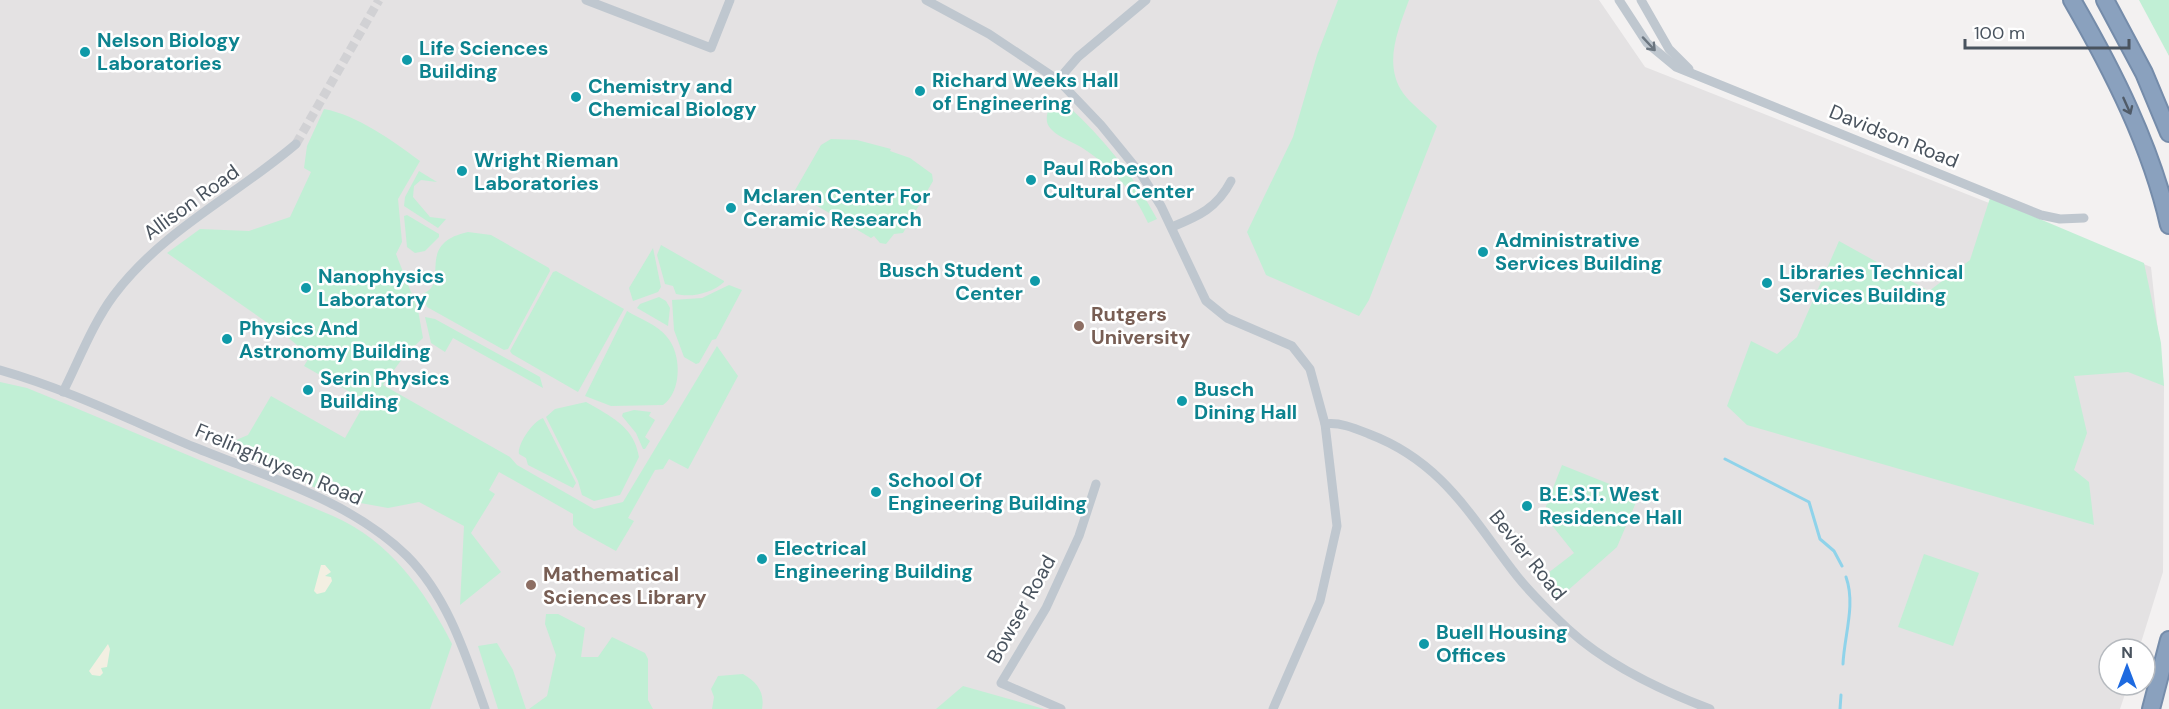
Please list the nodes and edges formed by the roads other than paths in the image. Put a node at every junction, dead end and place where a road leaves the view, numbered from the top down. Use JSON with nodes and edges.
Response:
{"nodes":[{"id":1,"x":586,"y":0,"type":"edge"},
{"id":2,"x":730,"y":0,"type":"edge"},
{"id":3,"x":926,"y":0,"type":"edge"},
{"id":4,"x":1146,"y":0,"type":"edge"},
{"id":5,"x":1618,"y":0,"type":"edge"},
{"id":6,"x":1641,"y":0,"type":"edge"},
{"id":7,"x":2072,"y":0,"type":"edge"},
{"id":8,"x":2105,"y":0,"type":"edge"},
{"id":9,"x":1693,"y":72,"type":"junction"},
{"id":10,"x":1058,"y":80,"type":"junction"},
{"id":11,"x":2163,"y":104,"type":"edge"},
{"id":12,"x":2169,"y":133,"type":"edge"},
{"id":13,"x":296,"y":144,"type":"tunnel mouth"},
{"id":14,"x":1231,"y":181,"type":"dead end"},
{"id":15,"x":2084,"y":218,"type":"dead end"},
{"id":16,"x":2169,"y":225,"type":"edge"},
{"id":17,"x":1172,"y":227,"type":"junction"},
{"id":18,"x":0,"y":370,"type":"edge"},
{"id":19,"x":63,"y":392,"type":"junction"},
{"id":20,"x":1325,"y":424,"type":"junction"},
{"id":21,"x":1096,"y":484,"type":"dead end"},
{"id":22,"x":2169,"y":640,"type":"edge"},
{"id":23,"x":485,"y":709,"type":"edge"},
{"id":24,"x":1061,"y":709,"type":"edge"},
{"id":25,"x":1273,"y":709,"type":"edge"},
{"id":26,"x":1710,"y":709,"type":"edge"},
{"id":27,"x":2151,"y":709,"type":"edge"}],
"edges":[{"from":1,"to":2,"type":"street"},
{"from":3,"to":10,"type":"street"},
{"from":4,"to":10,"type":"street"},
{"from":5,"to":9,"type":"street","name":"Davidson Road","one_way":true},
{"from":6,"to":9,"type":"street","name":"Davidson Road"},
{"from":7,"to":16,"type":"highway","one_way":true},
{"from":8,"to":11,"type":"highway"},
{"from":9,"to":15,"type":"street","name":"Davidson Road"},
{"from":10,"to":17,"type":"street"},
{"from":11,"to":12,"type":"highway"},
{"from":13,"to":19,"type":"street","name":"Allison Road"},
{"from":14,"to":17,"type":"street"},
{"from":17,"to":20,"type":"street"},
{"from":18,"to":19,"type":"street","name":"Frelinghuysen Road"},
{"from":19,"to":23,"type":"street","name":"Frelinghuysen Road"},
{"from":20,"to":25,"type":"street"},
{"from":20,"to":26,"type":"street","name":"Bevier Road"},
{"from":21,"to":24,"type":"street","name":"Bowser Road"},
{"from":22,"to":27,"type":"highway"}]}
